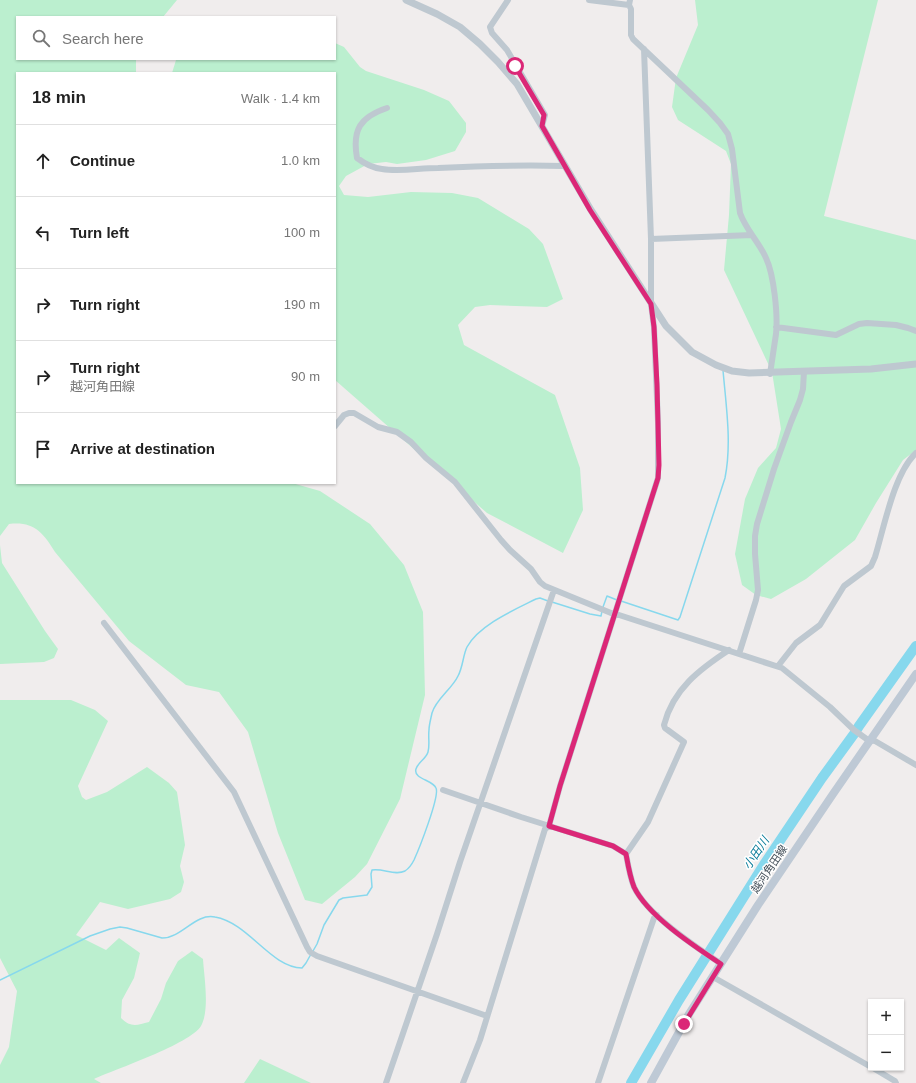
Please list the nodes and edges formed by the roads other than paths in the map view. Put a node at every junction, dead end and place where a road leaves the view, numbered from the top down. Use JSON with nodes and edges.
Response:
{"nodes":[{"id":1,"x":406,"y":0,"type":"edge"},
{"id":2,"x":508,"y":0,"type":"edge"},
{"id":3,"x":589,"y":0,"type":"edge"},
{"id":4,"x":630,"y":3,"type":"edge"},
{"id":5,"x":644,"y":49,"type":"junction"},
{"id":6,"x":387,"y":108,"type":"dead end"},
{"id":7,"x":542,"y":126,"type":"junction"},
{"id":8,"x":564,"y":166,"type":"junction"},
{"id":9,"x":752,"y":235,"type":"junction"},
{"id":10,"x":651,"y":239,"type":"junction"},
{"id":11,"x":651,"y":304,"type":"junction"},
{"id":12,"x":776,"y":327,"type":"junction"},
{"id":13,"x":916,"y":331,"type":"edge"},
{"id":14,"x":916,"y":364,"type":"edge"},
{"id":15,"x":804,"y":371,"type":"junction"},
{"id":16,"x":770,"y":374,"type":"junction"},
{"id":17,"x":336,"y":425,"type":"edge"},
{"id":18,"x":916,"y":453,"type":"edge"},
{"id":19,"x":554,"y":590,"type":"junction"},
{"id":20,"x":616,"y":614,"type":"junction"},
{"id":21,"x":104,"y":623,"type":"dead end"},
{"id":22,"x":729,"y":650,"type":"junction"},
{"id":23,"x":739,"y":654,"type":"junction"},
{"id":24,"x":778,"y":666,"type":"junction"},
{"id":25,"x":916,"y":674,"type":"edge"},
{"id":26,"x":871,"y":740,"type":"junction"},
{"id":27,"x":916,"y":765,"type":"edge"},
{"id":28,"x":443,"y":790,"type":"dead end"},
{"id":29,"x":480,"y":804,"type":"junction"},
{"id":30,"x":549,"y":826,"type":"junction"},
{"id":31,"x":626,"y":854,"type":"junction"},
{"id":32,"x":657,"y":915,"type":"junction"},
{"id":33,"x":721,"y":964,"type":"junction"},
{"id":34,"x":713,"y":978,"type":"junction"},
{"id":35,"x":417,"y":991,"type":"junction"},
{"id":36,"x":487,"y":1016,"type":"junction"},
{"id":37,"x":868,"y":1065,"type":"edge"},
{"id":38,"x":879,"y":1071,"type":"edge"},
{"id":39,"x":386,"y":1083,"type":"edge"},
{"id":40,"x":463,"y":1083,"type":"edge"},
{"id":41,"x":598,"y":1083,"type":"edge"},
{"id":42,"x":651,"y":1083,"type":"edge"},
{"id":43,"x":896,"y":1083,"type":"edge"}],
"edges":[{"from":1,"to":7,"type":"street"},
{"from":2,"to":7,"type":"street"},
{"from":3,"to":4,"type":"street"},
{"from":4,"to":5,"type":"street"},
{"from":5,"to":9,"type":"street"},
{"from":5,"to":10,"type":"street"},
{"from":6,"to":8,"type":"street"},
{"from":7,"to":8,"type":"street"},
{"from":8,"to":11,"type":"street"},
{"from":9,"to":10,"type":"street"},
{"from":9,"to":12,"type":"street"},
{"from":10,"to":11,"type":"street"},
{"from":11,"to":16,"type":"street"},
{"from":11,"to":20,"type":"street"},
{"from":12,"to":13,"type":"street"},
{"from":12,"to":16,"type":"street"},
{"from":14,"to":15,"type":"street"},
{"from":15,"to":16,"type":"street"},
{"from":15,"to":23,"type":"street"},
{"from":17,"to":19,"type":"street"},
{"from":18,"to":24,"type":"street"},
{"from":19,"to":20,"type":"street"},
{"from":19,"to":29,"type":"street"},
{"from":20,"to":22,"type":"street"},
{"from":20,"to":30,"type":"street"},
{"from":21,"to":35,"type":"street"},
{"from":22,"to":23,"type":"street"},
{"from":22,"to":31,"type":"street"},
{"from":23,"to":24,"type":"street"},
{"from":24,"to":26,"type":"street"},
{"from":25,"to":26,"type":"main road","name":"越河角田線"},
{"from":26,"to":27,"type":"street"},
{"from":26,"to":33,"type":"main road","name":"越河角田線"},
{"from":28,"to":29,"type":"street"},
{"from":29,"to":30,"type":"street"},
{"from":29,"to":35,"type":"street"},
{"from":30,"to":31,"type":"street"},
{"from":30,"to":36,"type":"street"},
{"from":31,"to":32,"type":"street"},
{"from":32,"to":33,"type":"street"},
{"from":32,"to":41,"type":"street"},
{"from":33,"to":34,"type":"main road","name":"越河角田線"},
{"from":34,"to":37,"type":"street"},
{"from":34,"to":42,"type":"main road","name":"越河角田線"},
{"from":35,"to":36,"type":"street"},
{"from":35,"to":39,"type":"street"},
{"from":36,"to":40,"type":"street"},
{"from":38,"to":43,"type":"street"}]}
